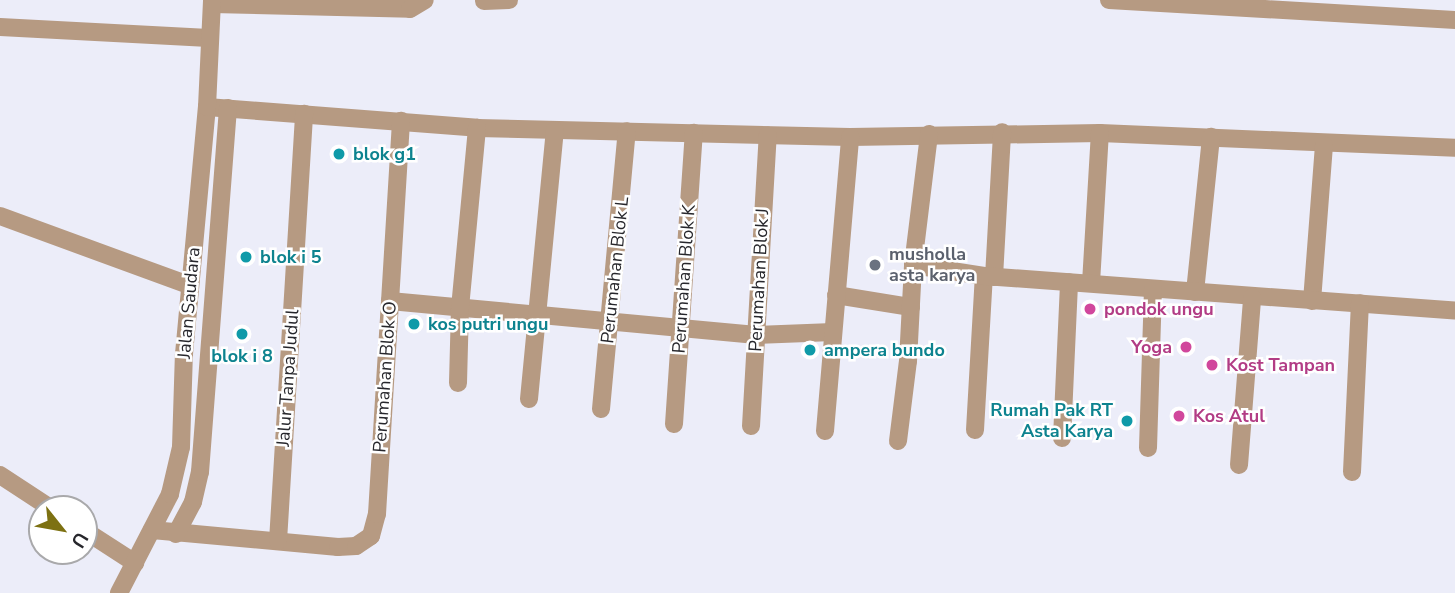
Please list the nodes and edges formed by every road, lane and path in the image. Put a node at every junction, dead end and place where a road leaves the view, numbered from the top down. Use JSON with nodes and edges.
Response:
{"nodes":[{"id":1,"x":425,"y":0,"type":"edge"},
{"id":2,"x":509,"y":0,"type":"edge"},
{"id":3,"x":1108,"y":0,"type":"edge"},
{"id":4,"x":484,"y":1,"type":"edge"},
{"id":5,"x":212,"y":2,"type":"edge"},
{"id":6,"x":1455,"y":20,"type":"edge"},
{"id":7,"x":0,"y":27,"type":"edge"},
{"id":8,"x":209,"y":38,"type":"junction"},
{"id":9,"x":207,"y":107,"type":"junction"},
{"id":10,"x":228,"y":108,"type":"junction"},
{"id":11,"x":304,"y":114,"type":"junction"},
{"id":12,"x":401,"y":121,"type":"junction"},
{"id":13,"x":477,"y":128,"type":"junction"},
{"id":14,"x":555,"y":130,"type":"junction"},
{"id":15,"x":627,"y":131,"type":"junction"},
{"id":16,"x":1002,"y":132,"type":"junction"},
{"id":17,"x":694,"y":133,"type":"junction"},
{"id":18,"x":929,"y":134,"type":"junction"},
{"id":19,"x":1100,"y":134,"type":"junction"},
{"id":20,"x":768,"y":135,"type":"junction"},
{"id":21,"x":850,"y":137,"type":"junction"},
{"id":22,"x":1211,"y":137,"type":"junction"},
{"id":23,"x":1324,"y":145,"type":"junction"},
{"id":24,"x":1455,"y":148,"type":"edge"},
{"id":25,"x":0,"y":216,"type":"edge"},
{"id":26,"x":913,"y":265,"type":"junction"},
{"id":27,"x":989,"y":276,"type":"junction"},
{"id":28,"x":1069,"y":282,"type":"junction"},
{"id":29,"x":1091,"y":283,"type":"junction"},
{"id":30,"x":189,"y":285,"type":"junction"},
{"id":31,"x":1153,"y":289,"type":"junction"},
{"id":32,"x":1195,"y":292,"type":"junction"},
{"id":33,"x":836,"y":295,"type":"junction"},
{"id":34,"x":1252,"y":298,"type":"junction"},
{"id":35,"x":390,"y":301,"type":"junction"},
{"id":36,"x":1312,"y":301,"type":"junction"},
{"id":37,"x":1360,"y":303,"type":"junction"},
{"id":38,"x":911,"y":307,"type":"junction"},
{"id":39,"x":460,"y":308,"type":"junction"},
{"id":40,"x":1455,"y":311,"type":"edge"},
{"id":41,"x":534,"y":314,"type":"junction"},
{"id":42,"x":609,"y":324,"type":"junction"},
{"id":43,"x":681,"y":328,"type":"junction"},
{"id":44,"x":833,"y":332,"type":"junction"},
{"id":45,"x":755,"y":335,"type":"junction"},
{"id":46,"x":184,"y":354,"type":"junction"},
{"id":47,"x":209,"y":355,"type":"junction"},
{"id":48,"x":458,"y":383,"type":"dead end"},
{"id":49,"x":529,"y":399,"type":"dead end"},
{"id":50,"x":601,"y":409,"type":"dead end"},
{"id":51,"x":674,"y":424,"type":"dead end"},
{"id":52,"x":751,"y":426,"type":"dead end"},
{"id":53,"x":975,"y":430,"type":"dead end"},
{"id":54,"x":825,"y":431,"type":"dead end"},
{"id":55,"x":1062,"y":438,"type":"dead end"},
{"id":56,"x":898,"y":441,"type":"dead end"},
{"id":57,"x":1149,"y":448,"type":"dead end"},
{"id":58,"x":1239,"y":465,"type":"dead end"},
{"id":59,"x":1352,"y":472,"type":"dead end"},
{"id":60,"x":0,"y":475,"type":"edge"},
{"id":61,"x":31,"y":495,"type":"edge"},
{"id":62,"x":152,"y":530,"type":"junction"},
{"id":63,"x":176,"y":534,"type":"junction"},
{"id":64,"x":98,"y":539,"type":"edge"},
{"id":65,"x":278,"y":541,"type":"junction"},
{"id":66,"x":135,"y":563,"type":"junction"},
{"id":67,"x":119,"y":593,"type":"edge"}],
"edges":[{"from":1,"to":5,"type":"street"},
{"from":2,"to":4,"type":"street"},
{"from":3,"to":6,"type":"street"},
{"from":5,"to":8,"type":"street","name":"Jalan Saudara"},
{"from":7,"to":8,"type":"street"},
{"from":8,"to":9,"type":"street","name":"Jalan Saudara"},
{"from":9,"to":10,"type":"street"},
{"from":9,"to":30,"type":"street","name":"Jalan Saudara"},
{"from":10,"to":11,"type":"street"},
{"from":10,"to":47,"type":"street"},
{"from":11,"to":12,"type":"street"},
{"from":11,"to":65,"type":"street","name":"Jalur Tanpa Judul"},
{"from":12,"to":13,"type":"street"},
{"from":12,"to":35,"type":"street","name":"Perumahan Blok O"},
{"from":13,"to":14,"type":"street"},
{"from":13,"to":39,"type":"street"},
{"from":14,"to":15,"type":"street"},
{"from":14,"to":41,"type":"street"},
{"from":15,"to":17,"type":"street"},
{"from":15,"to":42,"type":"street","name":"Perumahan Blok L"},
{"from":16,"to":18,"type":"street"},
{"from":16,"to":19,"type":"street"},
{"from":16,"to":27,"type":"street"},
{"from":17,"to":20,"type":"street"},
{"from":17,"to":43,"type":"street","name":"Perumahan Blok K"},
{"from":18,"to":21,"type":"street"},
{"from":18,"to":26,"type":"street"},
{"from":19,"to":22,"type":"street"},
{"from":19,"to":29,"type":"street"},
{"from":20,"to":21,"type":"street"},
{"from":20,"to":45,"type":"street","name":"Perumahan Blok J"},
{"from":21,"to":33,"type":"street"},
{"from":22,"to":23,"type":"street"},
{"from":22,"to":32,"type":"street"},
{"from":23,"to":24,"type":"street"},
{"from":23,"to":36,"type":"street"},
{"from":25,"to":30,"type":"street"},
{"from":26,"to":27,"type":"street"},
{"from":26,"to":38,"type":"street"},
{"from":27,"to":28,"type":"street"},
{"from":27,"to":53,"type":"street"},
{"from":28,"to":29,"type":"street"},
{"from":28,"to":55,"type":"street"},
{"from":29,"to":31,"type":"street"},
{"from":30,"to":46,"type":"street","name":"Jalan Saudara"},
{"from":31,"to":32,"type":"street"},
{"from":31,"to":57,"type":"street"},
{"from":32,"to":34,"type":"street"},
{"from":33,"to":38,"type":"street"},
{"from":33,"to":44,"type":"street"},
{"from":34,"to":36,"type":"street"},
{"from":34,"to":58,"type":"street"},
{"from":35,"to":39,"type":"street"},
{"from":35,"to":65,"type":"street","name":"Perumahan Blok O"},
{"from":36,"to":37,"type":"street"},
{"from":37,"to":40,"type":"street"},
{"from":37,"to":59,"type":"street"},
{"from":38,"to":56,"type":"street"},
{"from":39,"to":41,"type":"street"},
{"from":39,"to":48,"type":"street"},
{"from":41,"to":42,"type":"street"},
{"from":41,"to":49,"type":"street"},
{"from":42,"to":43,"type":"street"},
{"from":42,"to":50,"type":"street","name":"Perumahan Blok L"},
{"from":43,"to":45,"type":"street"},
{"from":43,"to":51,"type":"street","name":"Perumahan Blok K"},
{"from":44,"to":45,"type":"street"},
{"from":44,"to":54,"type":"street"},
{"from":45,"to":52,"type":"street","name":"Perumahan Blok J"},
{"from":46,"to":47,"type":"street"},
{"from":46,"to":62,"type":"street","name":"Jalan Saudara"},
{"from":47,"to":63,"type":"street"},
{"from":60,"to":61,"type":"street"},
{"from":62,"to":63,"type":"street"},
{"from":62,"to":66,"type":"street","name":"Jalan Saudara"},
{"from":63,"to":65,"type":"street"},
{"from":64,"to":66,"type":"street"},
{"from":66,"to":67,"type":"street","name":"Jalan Saudara"}]}
